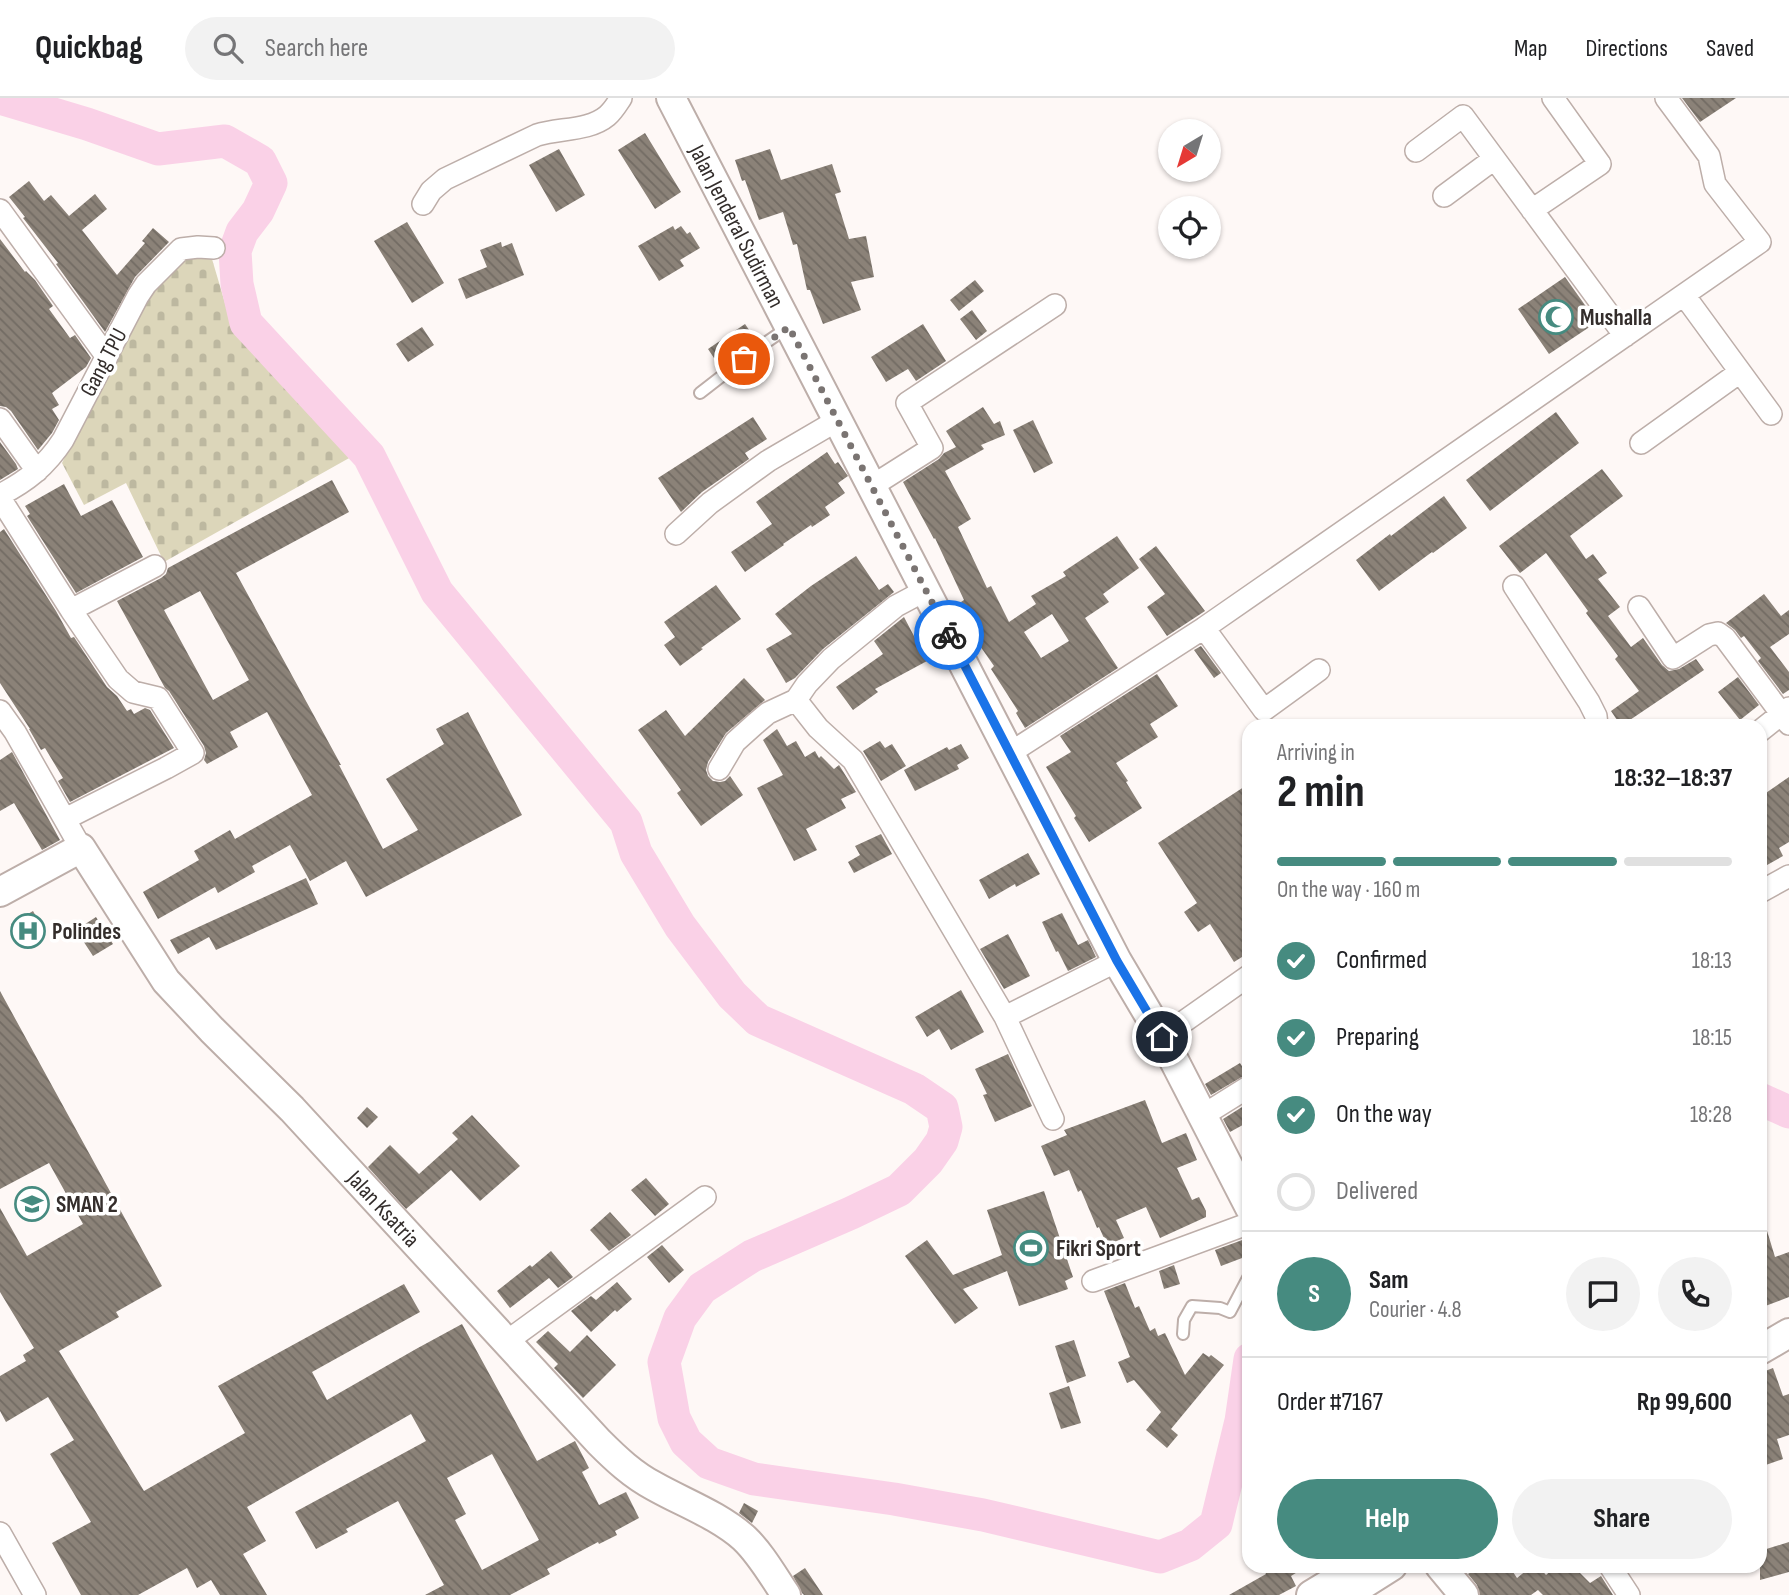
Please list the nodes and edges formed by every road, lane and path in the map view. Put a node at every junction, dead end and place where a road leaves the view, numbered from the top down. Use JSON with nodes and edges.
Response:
{"nodes":[{"id":1,"x":621,"y":98,"type":"edge"},
{"id":2,"x":671,"y":98,"type":"edge"},
{"id":3,"x":1553,"y":98,"type":"edge"},
{"id":4,"x":1666,"y":98,"type":"edge"},
{"id":5,"x":1416,"y":151,"type":"dead end"},
{"id":6,"x":1494,"y":159,"type":"junction"},
{"id":7,"x":1444,"y":196,"type":"dead end"},
{"id":8,"x":423,"y":204,"type":"dead end"},
{"id":9,"x":1532,"y":210,"type":"junction"},
{"id":10,"x":0,"y":211,"type":"edge"},
{"id":11,"x":214,"y":248,"type":"dead end"},
{"id":12,"x":1684,"y":295,"type":"junction"},
{"id":13,"x":1055,"y":305,"type":"dead end"},
{"id":14,"x":789,"y":327,"type":"junction"},
{"id":15,"x":1625,"y":336,"type":"junction"},
{"id":16,"x":107,"y":357,"type":"junction"},
{"id":17,"x":1740,"y":372,"type":"junction"},
{"id":18,"x":700,"y":393,"type":"dead end"},
{"id":19,"x":1771,"y":414,"type":"dead end"},
{"id":20,"x":0,"y":419,"type":"edge"},
{"id":21,"x":838,"y":420,"type":"junction"},
{"id":22,"x":1641,"y":443,"type":"dead end"},
{"id":23,"x":37,"y":471,"type":"junction"},
{"id":24,"x":872,"y":486,"type":"junction"},
{"id":25,"x":0,"y":496,"type":"edge"},
{"id":26,"x":676,"y":534,"type":"dead end"},
{"id":27,"x":155,"y":566,"type":"dead end"},
{"id":28,"x":1514,"y":586,"type":"dead end"},
{"id":29,"x":926,"y":590,"type":"junction"},
{"id":30,"x":1639,"y":607,"type":"dead end"},
{"id":31,"x":71,"y":610,"type":"junction"},
{"id":32,"x":1204,"y":628,"type":"junction"},
{"id":33,"x":1319,"y":670,"type":"dead end"},
{"id":34,"x":796,"y":700,"type":"junction"},
{"id":35,"x":0,"y":711,"type":"edge"},
{"id":36,"x":1786,"y":716,"type":"edge"},
{"id":37,"x":1596,"y":719,"type":"edge"},
{"id":38,"x":1767,"y":727,"type":"edge"},
{"id":39,"x":8,"y":736,"type":"edge"},
{"id":40,"x":1010,"y":753,"type":"junction"},
{"id":41,"x":719,"y":769,"type":"dead end"},
{"id":42,"x":65,"y":819,"type":"junction"},
{"id":43,"x":81,"y":848,"type":"junction"},
{"id":44,"x":1789,"y":876,"type":"edge"},
{"id":45,"x":1767,"y":888,"type":"edge"},
{"id":46,"x":0,"y":892,"type":"edge"},
{"id":47,"x":1117,"y":961,"type":"junction"},
{"id":48,"x":1242,"y":981,"type":"edge"},
{"id":49,"x":1004,"y":1017,"type":"junction"},
{"id":50,"x":1162,"y":1037,"type":"junction"},
{"id":51,"x":1242,"y":1091,"type":"edge"},
{"id":52,"x":1202,"y":1116,"type":"junction"},
{"id":53,"x":1053,"y":1119,"type":"dead end"},
{"id":54,"x":1242,"y":1193,"type":"edge"},
{"id":55,"x":705,"y":1197,"type":"dead end"},
{"id":56,"x":1242,"y":1226,"type":"edge"},
{"id":57,"x":1093,"y":1281,"type":"dead end"},
{"id":58,"x":1242,"y":1289,"type":"edge"},
{"id":59,"x":1789,"y":1314,"type":"edge"},
{"id":60,"x":1767,"y":1327,"type":"edge"},
{"id":61,"x":1789,"y":1333,"type":"edge"},
{"id":62,"x":1183,"y":1334,"type":"dead end"},
{"id":63,"x":506,"y":1342,"type":"junction"},
{"id":64,"x":1767,"y":1346,"type":"edge"},
{"id":65,"x":0,"y":1533,"type":"edge"},
{"id":66,"x":1347,"y":1573,"type":"edge"},
{"id":67,"x":1381,"y":1573,"type":"edge"},
{"id":68,"x":1446,"y":1573,"type":"edge"},
{"id":69,"x":1615,"y":1573,"type":"edge"},
{"id":70,"x":35,"y":1595,"type":"edge"},
{"id":71,"x":786,"y":1595,"type":"edge"},
{"id":72,"x":1311,"y":1595,"type":"edge"},
{"id":73,"x":1346,"y":1595,"type":"edge"},
{"id":74,"x":1464,"y":1595,"type":"edge"},
{"id":75,"x":1629,"y":1595,"type":"edge"}],
"edges":[{"from":1,"to":8,"type":"street"},
{"from":2,"to":14,"type":"street","name":"Jalan Jenderal Sudirman"},
{"from":3,"to":9,"type":"street"},
{"from":4,"to":12,"type":"street"},
{"from":5,"to":6,"type":"street"},
{"from":6,"to":7,"type":"street"},
{"from":6,"to":9,"type":"street"},
{"from":9,"to":15,"type":"street"},
{"from":10,"to":16,"type":"street"},
{"from":11,"to":16,"type":"street","name":"Gang TPU"},
{"from":12,"to":15,"type":"street"},
{"from":12,"to":17,"type":"street"},
{"from":13,"to":24,"type":"street"},
{"from":14,"to":18,"type":"lane"},
{"from":14,"to":21,"type":"street","name":"Jalan Jenderal Sudirman"},
{"from":15,"to":32,"type":"street"},
{"from":16,"to":23,"type":"street","name":"Gang TPU"},
{"from":17,"to":19,"type":"street"},
{"from":17,"to":22,"type":"street"},
{"from":20,"to":23,"type":"street"},
{"from":21,"to":24,"type":"street","name":"Jalan Jenderal Sudirman"},
{"from":21,"to":26,"type":"street"},
{"from":23,"to":25,"type":"street","name":"Gang TPU"},
{"from":24,"to":29,"type":"street","name":"Jalan Jenderal Sudirman"},
{"from":25,"to":31,"type":"street"},
{"from":27,"to":31,"type":"street"},
{"from":28,"to":37,"type":"street"},
{"from":29,"to":34,"type":"street"},
{"from":29,"to":40,"type":"street","name":"Jalan Jenderal Sudirman"},
{"from":30,"to":36,"type":"street"},
{"from":31,"to":42,"type":"street"},
{"from":32,"to":33,"type":"street"},
{"from":32,"to":40,"type":"street"},
{"from":34,"to":41,"type":"street"},
{"from":34,"to":49,"type":"street"},
{"from":35,"to":39,"type":"street"},
{"from":36,"to":38,"type":"street"},
{"from":39,"to":42,"type":"street"},
{"from":40,"to":47,"type":"street","name":"Jalan Jenderal Sudirman"},
{"from":42,"to":43,"type":"street"},
{"from":43,"to":46,"type":"street"},
{"from":43,"to":63,"type":"street","name":"Jalan Ksatria"},
{"from":44,"to":45,"type":"street"},
{"from":47,"to":49,"type":"street"},
{"from":47,"to":50,"type":"street","name":"Jalan Jenderal Sudirman"},
{"from":48,"to":50,"type":"street"},
{"from":49,"to":53,"type":"street"},
{"from":50,"to":52,"type":"street","name":"Jalan Jenderal Sudirman"},
{"from":51,"to":52,"type":"street"},
{"from":52,"to":54,"type":"street","name":"Jalan Jenderal Sudirman"},
{"from":55,"to":63,"type":"street"},
{"from":56,"to":57,"type":"street"},
{"from":58,"to":62,"type":"lane"},
{"from":59,"to":60,"type":"street"},
{"from":61,"to":64,"type":"street"},
{"from":63,"to":71,"type":"street","name":"Jalan Ksatria"},
{"from":65,"to":70,"type":"street"},
{"from":66,"to":72,"type":"street"},
{"from":67,"to":73,"type":"street"},
{"from":68,"to":74,"type":"street"},
{"from":69,"to":75,"type":"street"}]}
